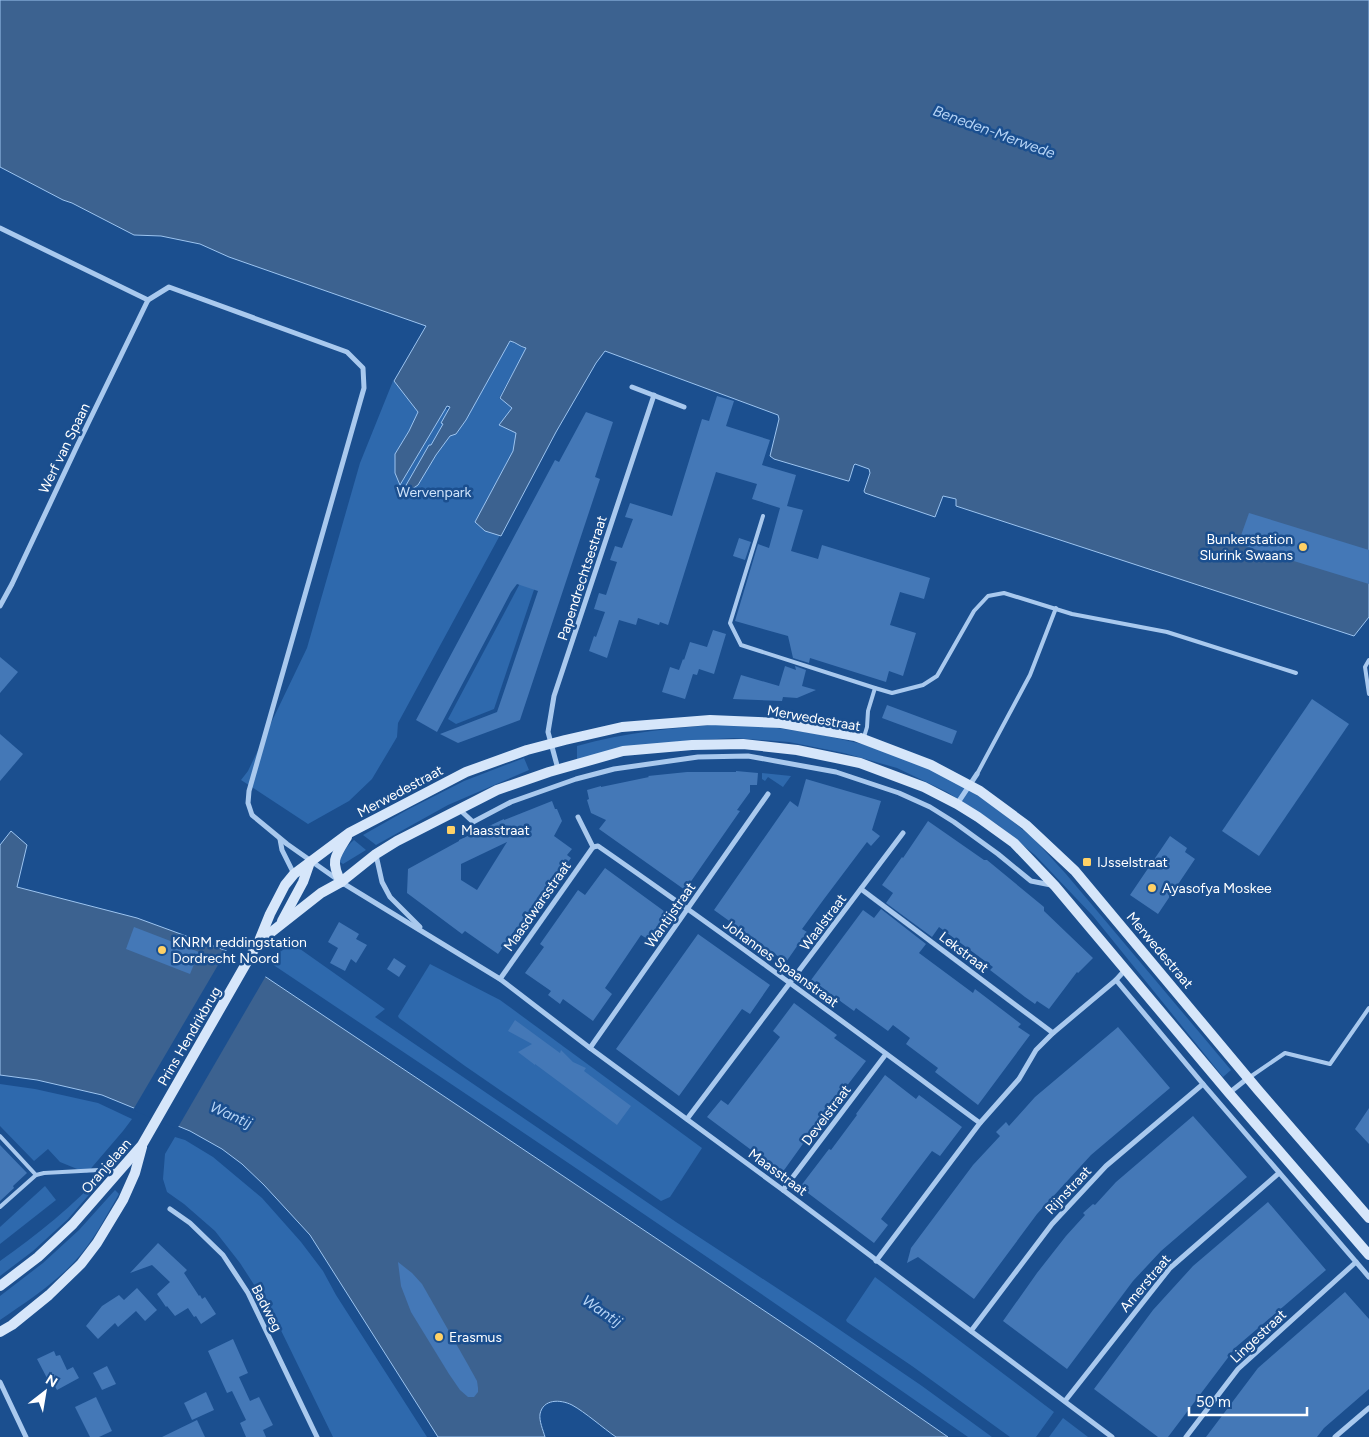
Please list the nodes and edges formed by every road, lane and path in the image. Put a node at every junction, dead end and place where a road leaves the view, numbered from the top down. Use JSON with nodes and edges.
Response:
{"nodes":[{"id":1,"x":0,"y":228,"type":"edge"},
{"id":2,"x":148,"y":300,"type":"junction"},
{"id":3,"x":632,"y":387,"type":"dead end"},
{"id":4,"x":654,"y":395,"type":"junction"},
{"id":5,"x":684,"y":407,"type":"dead end"},
{"id":6,"x":763,"y":516,"type":"dead end"},
{"id":7,"x":0,"y":606,"type":"edge"},
{"id":8,"x":1056,"y":608,"type":"junction"},
{"id":9,"x":1369,"y":660,"type":"edge"},
{"id":10,"x":1296,"y":673,"type":"dead end"},
{"id":11,"x":875,"y":688,"type":"junction"},
{"id":12,"x":1369,"y":694,"type":"edge"},
{"id":13,"x":863,"y":740,"type":"junction"},
{"id":14,"x":551,"y":744,"type":"junction"},
{"id":15,"x":558,"y":769,"type":"junction"},
{"id":16,"x":977,"y":774,"type":"joint"},
{"id":17,"x":969,"y":786,"type":"junction"},
{"id":18,"x":768,"y":794,"type":"dead end"},
{"id":19,"x":957,"y":804,"type":"junction"},
{"id":20,"x":458,"y":809,"type":"junction"},
{"id":21,"x":578,"y":817,"type":"dead end"},
{"id":22,"x":349,"y":833,"type":"junction"},
{"id":23,"x":903,"y":833,"type":"dead end"},
{"id":24,"x":280,"y":839,"type":"junction"},
{"id":25,"x":593,"y":847,"type":"junction"},
{"id":26,"x":376,"y":854,"type":"junction"},
{"id":27,"x":310,"y":861,"type":"junction"},
{"id":28,"x":294,"y":874,"type":"junction"},
{"id":29,"x":341,"y":882,"type":"junction"},
{"id":30,"x":1055,"y":886,"type":"junction"},
{"id":31,"x":861,"y":888,"type":"junction"},
{"id":32,"x":689,"y":909,"type":"junction"},
{"id":33,"x":280,"y":924,"type":"junction"},
{"id":34,"x":425,"y":932,"type":"junction"},
{"id":35,"x":259,"y":941,"type":"junction"},
{"id":36,"x":1125,"y":970,"type":"junction"},
{"id":37,"x":500,"y":979,"type":"junction"},
{"id":38,"x":1116,"y":980,"type":"junction"},
{"id":39,"x":791,"y":983,"type":"junction"},
{"id":40,"x":1369,"y":1008,"type":"edge"},
{"id":41,"x":1053,"y":1033,"type":"junction"},
{"id":42,"x":590,"y":1048,"type":"junction"},
{"id":43,"x":886,"y":1054,"type":"junction"},
{"id":44,"x":1248,"y":1078,"type":"junction"},
{"id":45,"x":1203,"y":1084,"type":"junction"},
{"id":46,"x":1228,"y":1093,"type":"junction"},
{"id":47,"x":688,"y":1119,"type":"junction"},
{"id":48,"x":980,"y":1123,"type":"junction"},
{"id":49,"x":0,"y":1136,"type":"edge"},
{"id":50,"x":142,"y":1145,"type":"junction"},
{"id":51,"x":120,"y":1171,"type":"junction"},
{"id":52,"x":1279,"y":1173,"type":"junction"},
{"id":53,"x":36,"y":1175,"type":"junction"},
{"id":54,"x":783,"y":1190,"type":"junction"},
{"id":55,"x":0,"y":1207,"type":"edge"},
{"id":56,"x":170,"y":1209,"type":"dead end"},
{"id":57,"x":1369,"y":1218,"type":"edge"},
{"id":58,"x":1369,"y":1255,"type":"edge"},
{"id":59,"x":876,"y":1260,"type":"junction"},
{"id":60,"x":1356,"y":1262,"type":"junction"},
{"id":61,"x":1369,"y":1277,"type":"edge"},
{"id":62,"x":0,"y":1286,"type":"edge"},
{"id":63,"x":971,"y":1331,"type":"junction"},
{"id":64,"x":0,"y":1332,"type":"edge"},
{"id":65,"x":0,"y":1382,"type":"edge"},
{"id":66,"x":1065,"y":1401,"type":"junction"},
{"id":67,"x":1369,"y":1408,"type":"edge"},
{"id":68,"x":26,"y":1437,"type":"edge"},
{"id":69,"x":317,"y":1437,"type":"edge"},
{"id":70,"x":1112,"y":1437,"type":"edge"},
{"id":71,"x":1186,"y":1437,"type":"edge"},
{"id":72,"x":1335,"y":1437,"type":"edge"}],
"edges":[{"from":1,"to":2,"type":"street"},
{"from":2,"to":7,"type":"street","name":"Werf van Spaan"},
{"from":2,"to":24,"type":"street","name":"Maasstraat"},
{"from":3,"to":4,"type":"street"},
{"from":4,"to":5,"type":"street"},
{"from":4,"to":14,"type":"street","name":"Papendrechtsestraat"},
{"from":6,"to":11,"type":"lane"},
{"from":8,"to":10,"type":"lane"},
{"from":8,"to":11,"type":"lane"},
{"from":8,"to":16,"type":"lane"},
{"from":9,"to":12,"type":"lane"},
{"from":11,"to":13,"type":"lane"},
{"from":13,"to":14,"type":"main road","name":"Merwedestraat"},
{"from":13,"to":17,"type":"main road","name":"Merwedestraat"},
{"from":14,"to":15,"type":"street","name":"Papendrechtsestraat"},
{"from":14,"to":22,"type":"main road","name":"Merwedestraat"},
{"from":15,"to":19,"type":"main road"},
{"from":15,"to":20,"type":"main road"},
{"from":16,"to":17,"type":"street"},
{"from":17,"to":19,"type":"street"},
{"from":17,"to":44,"type":"main road","name":"Merwedestraat"},
{"from":18,"to":32,"type":"street","name":"Wantijstraat"},
{"from":19,"to":30,"type":"main road"},
{"from":20,"to":26,"type":"main road"},
{"from":20,"to":30,"type":"street"},
{"from":21,"to":25,"type":"street"},
{"from":22,"to":27,"type":"main road","name":"Merwedestraat"},
{"from":22,"to":29,"type":"main road","name":"Merwedestraat"},
{"from":23,"to":31,"type":"street","name":"Waalstraat"},
{"from":24,"to":27,"type":"street","name":"Maasstraat"},
{"from":24,"to":28,"type":"street"},
{"from":25,"to":32,"type":"street","name":"Johannes Spaanstraat"},
{"from":25,"to":37,"type":"street","name":"Maasdwarsstraat"},
{"from":26,"to":29,"type":"main road"},
{"from":26,"to":34,"type":"street","name":"Maasstraat"},
{"from":27,"to":28,"type":"main road"},
{"from":27,"to":29,"type":"street","name":"Maasstraat"},
{"from":27,"to":33,"type":"main road"},
{"from":28,"to":35,"type":"main road"},
{"from":29,"to":33,"type":"main road"},
{"from":29,"to":34,"type":"street","name":"Maasstraat"},
{"from":30,"to":36,"type":"main road"},
{"from":31,"to":39,"type":"street","name":"Waalstraat"},
{"from":31,"to":41,"type":"street","name":"Lekstraat"},
{"from":32,"to":39,"type":"street","name":"Johannes Spaanstraat"},
{"from":32,"to":42,"type":"street","name":"Wantijstraat"},
{"from":33,"to":35,"type":"main road"},
{"from":34,"to":37,"type":"street","name":"Maasstraat"},
{"from":35,"to":50,"type":"main road","name":"Prins Hendrikbrug"},
{"from":36,"to":38,"type":"street"},
{"from":36,"to":46,"type":"main road"},
{"from":37,"to":42,"type":"street","name":"Maasstraat"},
{"from":38,"to":41,"type":"street"},
{"from":38,"to":45,"type":"street"},
{"from":39,"to":43,"type":"street","name":"Johannes Spaanstraat"},
{"from":39,"to":47,"type":"street","name":"Waalstraat"},
{"from":40,"to":44,"type":"lane"},
{"from":41,"to":48,"type":"street"},
{"from":42,"to":47,"type":"street","name":"Maasstraat"},
{"from":43,"to":48,"type":"street","name":"Johannes Spaanstraat"},
{"from":43,"to":54,"type":"street","name":"Develstraat"},
{"from":44,"to":46,"type":"street"},
{"from":44,"to":57,"type":"main road","name":"Merwedestraat"},
{"from":45,"to":52,"type":"street"},
{"from":45,"to":63,"type":"street","name":"Rijnstraat"},
{"from":46,"to":58,"type":"main road"},
{"from":47,"to":54,"type":"street","name":"Maasstraat"},
{"from":48,"to":59,"type":"street"},
{"from":49,"to":53,"type":"lane"},
{"from":50,"to":51,"type":"main road","name":"Oranjelaan"},
{"from":50,"to":64,"type":"main road","name":"Oranjelaan"},
{"from":51,"to":53,"type":"lane"},
{"from":51,"to":62,"type":"main road","name":"Oranjelaan"},
{"from":52,"to":60,"type":"street"},
{"from":52,"to":66,"type":"street","name":"Amerstraat"},
{"from":53,"to":55,"type":"lane"},
{"from":54,"to":59,"type":"street","name":"Maasstraat"},
{"from":56,"to":69,"type":"street","name":"Badweg"},
{"from":59,"to":63,"type":"street","name":"Maasstraat"},
{"from":60,"to":61,"type":"street"},
{"from":60,"to":71,"type":"street","name":"Lingestraat"},
{"from":63,"to":66,"type":"street","name":"Maasstraat"},
{"from":65,"to":68,"type":"street"},
{"from":66,"to":70,"type":"street","name":"Maasstraat"},
{"from":67,"to":72,"type":"street"}]}
